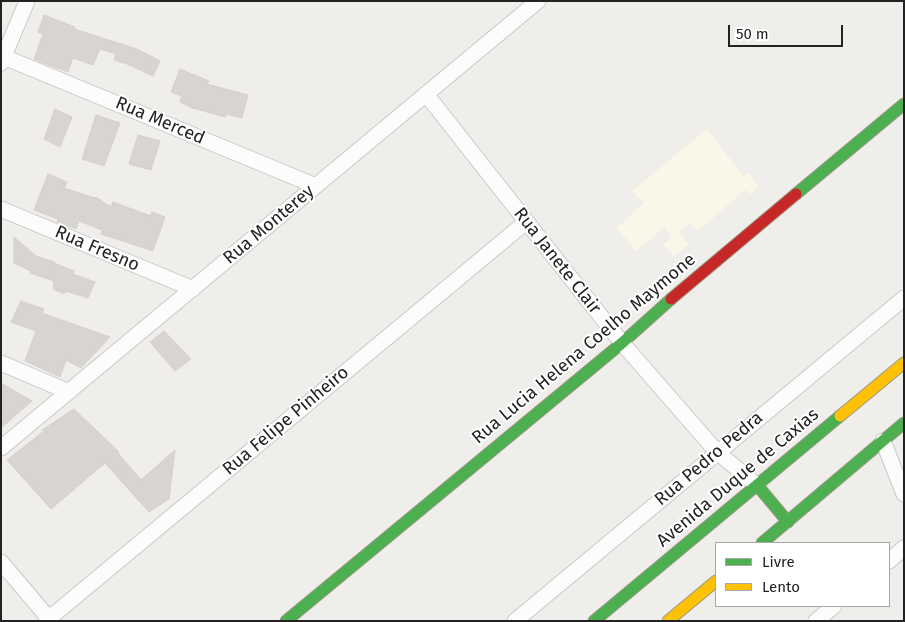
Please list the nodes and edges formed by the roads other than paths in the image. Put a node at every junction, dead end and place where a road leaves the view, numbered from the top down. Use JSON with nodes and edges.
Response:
{"nodes":[{"id":1,"x":27,"y":1,"type":"edge"},
{"id":2,"x":531,"y":3,"type":"edge"},
{"id":3,"x":2,"y":60,"type":"edge"},
{"id":4,"x":426,"y":94,"type":"junction"},
{"id":5,"x":904,"y":104,"type":"edge"},
{"id":6,"x":316,"y":186,"type":"junction"},
{"id":7,"x":1,"y":209,"type":"edge"},
{"id":8,"x":526,"y":222,"type":"junction"},
{"id":9,"x":193,"y":289,"type":"junction"},
{"id":10,"x":904,"y":298,"type":"edge"},
{"id":11,"x":622,"y":343,"type":"junction"},
{"id":12,"x":904,"y":363,"type":"edge"},
{"id":13,"x":1,"y":364,"type":"edge"},
{"id":14,"x":69,"y":392,"type":"junction"},
{"id":15,"x":904,"y":423,"type":"edge"},
{"id":16,"x":883,"y":441,"type":"junction"},
{"id":17,"x":1,"y":448,"type":"edge"},
{"id":18,"x":717,"y":452,"type":"junction"},
{"id":19,"x":757,"y":484,"type":"junction"},
{"id":20,"x":904,"y":494,"type":"edge"},
{"id":21,"x":788,"y":522,"type":"junction"},
{"id":22,"x":763,"y":542,"type":"edge"},
{"id":23,"x":904,"y":548,"type":"edge"},
{"id":24,"x":890,"y":559,"type":"edge"},
{"id":25,"x":1,"y":562,"type":"edge"},
{"id":26,"x":715,"y":582,"type":"edge"},
{"id":27,"x":833,"y":607,"type":"edge"},
{"id":28,"x":49,"y":620,"type":"edge"},
{"id":29,"x":286,"y":621,"type":"edge"},
{"id":30,"x":515,"y":621,"type":"edge"},
{"id":31,"x":594,"y":621,"type":"edge"},
{"id":32,"x":668,"y":621,"type":"edge"},
{"id":33,"x":816,"y":621,"type":"edge"}],
"edges":[{"from":1,"to":3,"type":"street"},
{"from":2,"to":4,"type":"street","name":"Rua Monterey"},
{"from":3,"to":6,"type":"street","name":"Rua Merced"},
{"from":4,"to":6,"type":"street","name":"Rua Monterey"},
{"from":4,"to":8,"type":"street","name":"Rua Janete Clair"},
{"from":5,"to":11,"type":"street","name":"Rua Lucia Helena Coelho Maymone"},
{"from":6,"to":9,"type":"street","name":"Rua Monterey"},
{"from":7,"to":9,"type":"street","name":"Rua Fresno"},
{"from":8,"to":11,"type":"street","name":"Rua Janete Clair"},
{"from":8,"to":28,"type":"street","name":"Rua Felipe Pinheiro"},
{"from":9,"to":14,"type":"street","name":"Rua Monterey"},
{"from":10,"to":18,"type":"street","name":"Rua Pedro Pedra"},
{"from":11,"to":18,"type":"street","name":"Rua Janete Clair"},
{"from":11,"to":29,"type":"street","name":"Rua Lucia Helena Coelho Maymone"},
{"from":12,"to":19,"type":"street","name":"Avenida Duque de Caxias"},
{"from":13,"to":14,"type":"street"},
{"from":14,"to":17,"type":"street","name":"Rua Monterey"},
{"from":15,"to":16,"type":"street"},
{"from":16,"to":20,"type":"street"},
{"from":16,"to":21,"type":"street"},
{"from":18,"to":19,"type":"street","name":"Rua Janete Clair"},
{"from":18,"to":30,"type":"street","name":"Rua Pedro Pedra"},
{"from":19,"to":21,"type":"street"},
{"from":19,"to":31,"type":"street","name":"Avenida Duque de Caxias"},
{"from":21,"to":22,"type":"street"},
{"from":23,"to":24,"type":"street"},
{"from":25,"to":28,"type":"street"},
{"from":26,"to":32,"type":"street"},
{"from":27,"to":33,"type":"street"}]}
